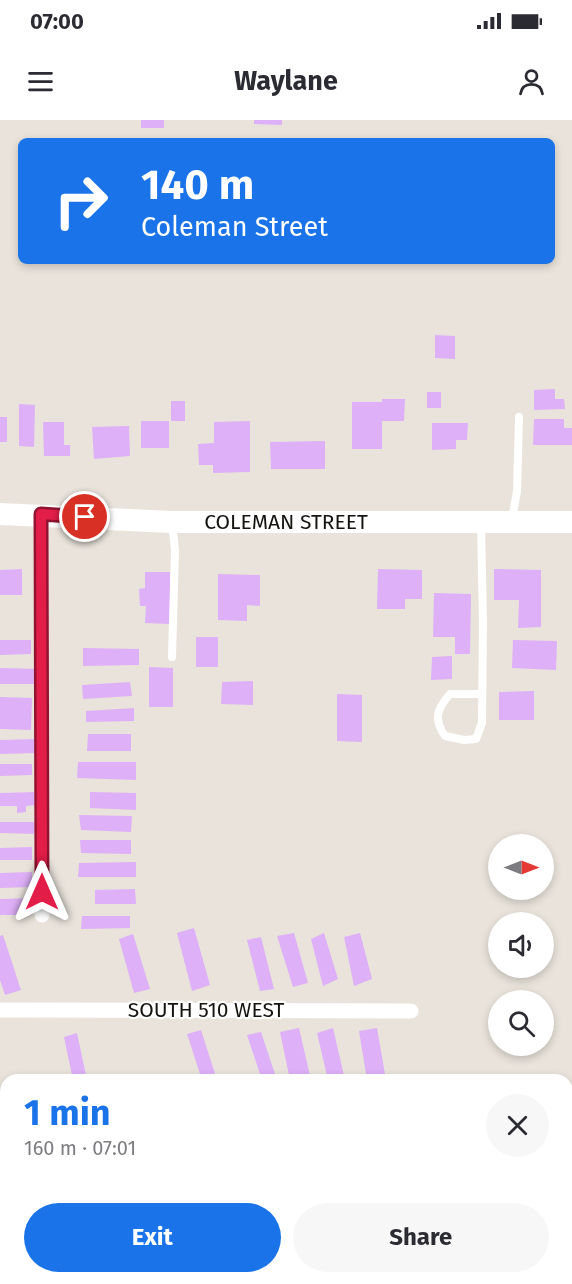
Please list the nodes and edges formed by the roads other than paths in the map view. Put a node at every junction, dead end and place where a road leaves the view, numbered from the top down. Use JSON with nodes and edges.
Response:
{"nodes":[{"id":1,"x":519,"y":417,"type":"dead end"},
{"id":2,"x":0,"y":514,"type":"edge"},
{"id":3,"x":41,"y":514,"type":"junction"},
{"id":4,"x":481,"y":521,"type":"junction"},
{"id":5,"x":172,"y":522,"type":"junction"},
{"id":6,"x":512,"y":522,"type":"junction"},
{"id":7,"x":572,"y":522,"type":"edge"},
{"id":8,"x":172,"y":657,"type":"dead end"},
{"id":9,"x":482,"y":694,"type":"junction"},
{"id":10,"x":42,"y":915,"type":"dead end"},
{"id":11,"x":0,"y":1010,"type":"edge"},
{"id":12,"x":411,"y":1011,"type":"dead end"}],
"edges":[{"from":1,"to":6,"type":"lane"},
{"from":2,"to":3,"type":"street","name":"COLEMAN STREET"},
{"from":3,"to":5,"type":"street","name":"COLEMAN STREET"},
{"from":3,"to":10,"type":"street"},
{"from":4,"to":5,"type":"street","name":"COLEMAN STREET"},
{"from":4,"to":6,"type":"street","name":"COLEMAN STREET"},
{"from":4,"to":9,"type":"lane"},
{"from":5,"to":8,"type":"lane"},
{"from":6,"to":7,"type":"street","name":"COLEMAN STREET"},
{"from":9,"to":9,"type":"lane"},
{"from":11,"to":12,"type":"street","name":"SOUTH 510 WEST"}]}
